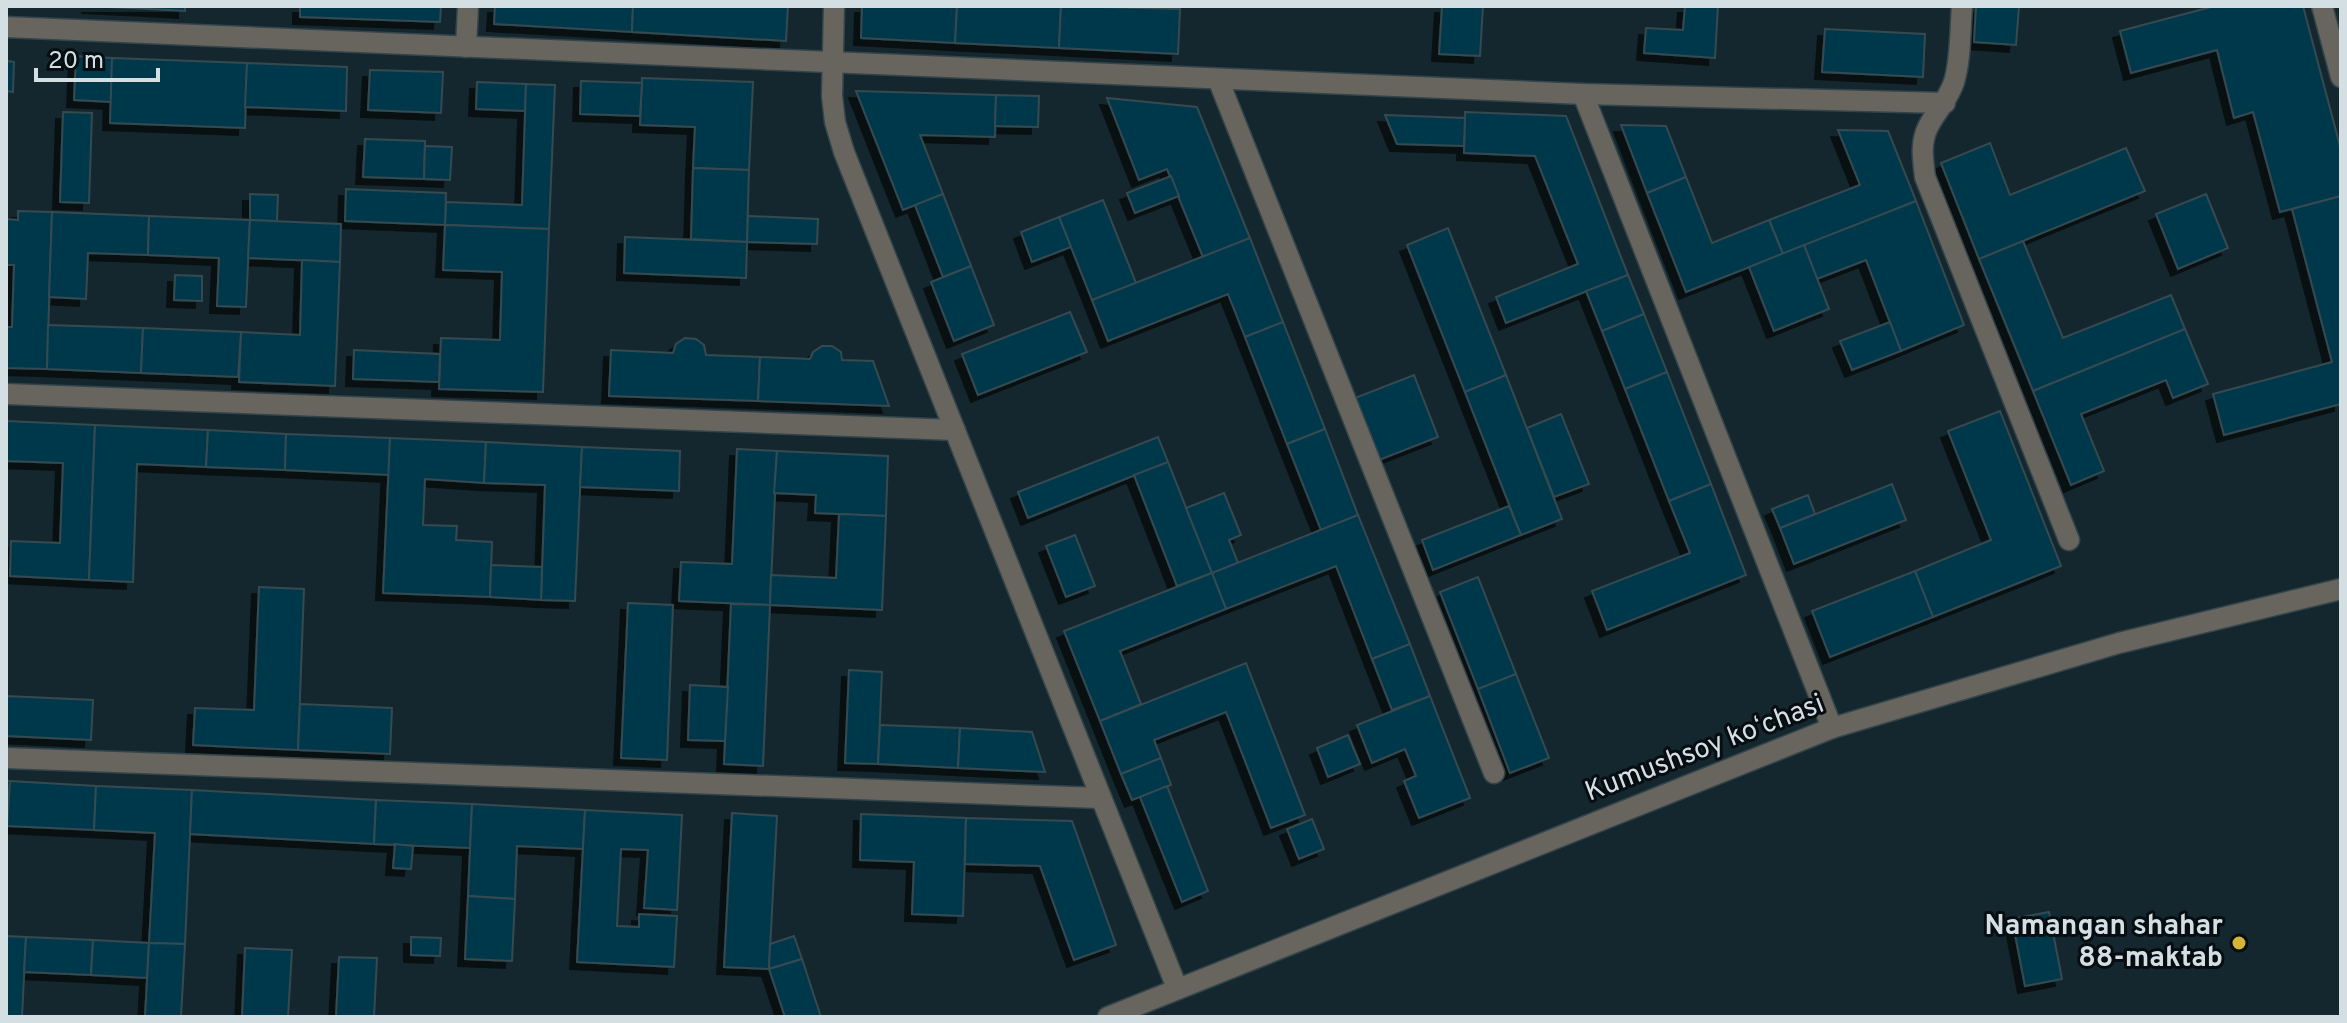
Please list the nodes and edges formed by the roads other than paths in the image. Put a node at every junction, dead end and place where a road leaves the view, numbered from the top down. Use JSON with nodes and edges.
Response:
{"nodes":[{"id":1,"x":468,"y":6,"type":"edge"},
{"id":2,"x":834,"y":6,"type":"edge"},
{"id":3,"x":1962,"y":6,"type":"edge"},
{"id":4,"x":2322,"y":6,"type":"edge"},
{"id":5,"x":6,"y":27,"type":"edge"},
{"id":6,"x":466,"y":47,"type":"junction"},
{"id":7,"x":833,"y":62,"type":"junction"},
{"id":8,"x":2341,"y":77,"type":"edge"},
{"id":9,"x":1218,"y":79,"type":"junction"},
{"id":10,"x":1583,"y":94,"type":"junction"},
{"id":11,"x":1945,"y":103,"type":"junction"},
{"id":12,"x":6,"y":394,"type":"edge"},
{"id":13,"x":955,"y":430,"type":"junction"},
{"id":14,"x":2069,"y":540,"type":"dead end"},
{"id":15,"x":2341,"y":589,"type":"edge"},
{"id":16,"x":1832,"y":728,"type":"junction"},
{"id":17,"x":6,"y":758,"type":"edge"},
{"id":18,"x":1494,"y":773,"type":"dead end"},
{"id":19,"x":1101,"y":798,"type":"junction"},
{"id":20,"x":1177,"y":988,"type":"junction"},
{"id":21,"x":1108,"y":1017,"type":"edge"}],
"edges":[{"from":1,"to":6,"type":"street"},
{"from":2,"to":7,"type":"street"},
{"from":3,"to":11,"type":"street"},
{"from":4,"to":8,"type":"street"},
{"from":5,"to":6,"type":"street"},
{"from":6,"to":7,"type":"street"},
{"from":7,"to":9,"type":"street"},
{"from":7,"to":13,"type":"street"},
{"from":9,"to":10,"type":"street"},
{"from":9,"to":18,"type":"street"},
{"from":10,"to":11,"type":"street"},
{"from":10,"to":16,"type":"street"},
{"from":11,"to":14,"type":"street"},
{"from":12,"to":13,"type":"street"},
{"from":13,"to":19,"type":"street"},
{"from":15,"to":16,"type":"street","name":"Kumushsoy koʻchasi"},
{"from":16,"to":20,"type":"street","name":"Kumushsoy koʻchasi"},
{"from":17,"to":19,"type":"street"},
{"from":19,"to":20,"type":"street"},
{"from":20,"to":21,"type":"street","name":"Kumushsoy koʻchasi"}]}
